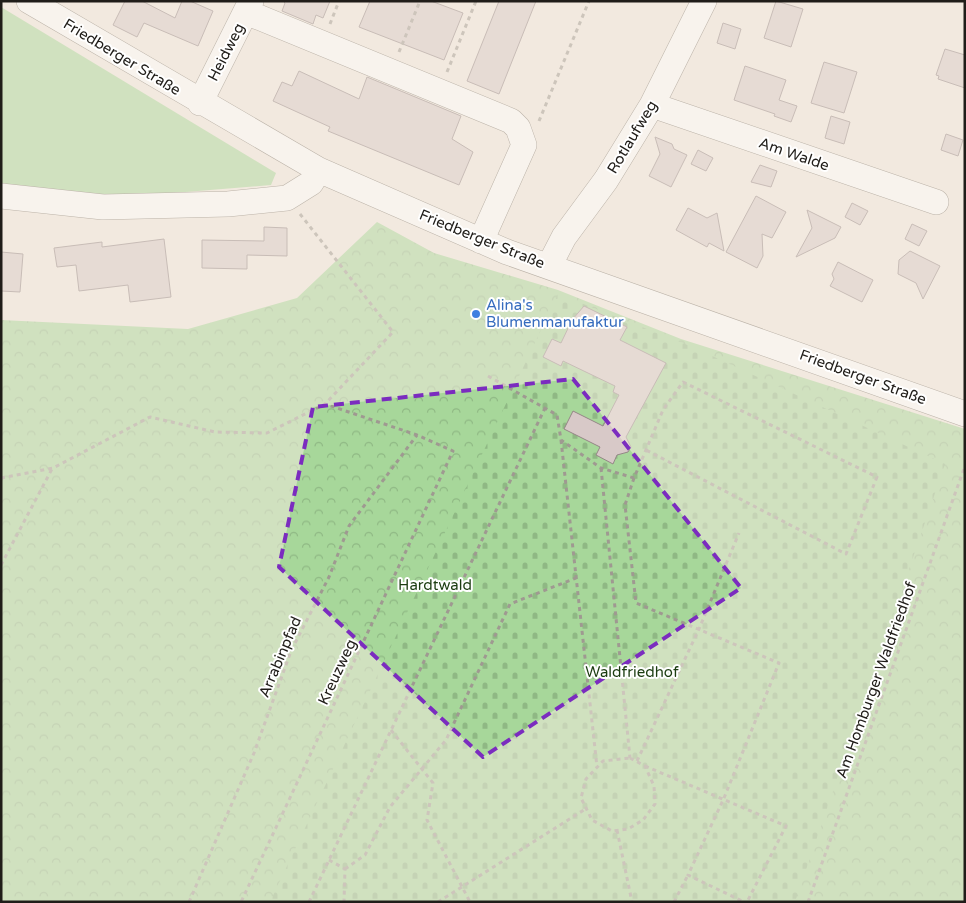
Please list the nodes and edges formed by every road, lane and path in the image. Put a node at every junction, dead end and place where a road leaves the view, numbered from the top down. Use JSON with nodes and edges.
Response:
{"nodes":[{"id":1,"x":29,"y":1,"type":"edge"},
{"id":2,"x":420,"y":1,"type":"edge"},
{"id":3,"x":476,"y":1,"type":"edge"},
{"id":4,"x":589,"y":1,"type":"edge"},
{"id":5,"x":704,"y":1,"type":"edge"},
{"id":6,"x":249,"y":6,"type":"edge"},
{"id":7,"x":391,"y":72,"type":"junction"},
{"id":8,"x":439,"y":91,"type":"junction"},
{"id":9,"x":200,"y":103,"type":"junction"},
{"id":10,"x":652,"y":105,"type":"junction"},
{"id":11,"x":520,"y":135,"type":"junction"},
{"id":12,"x":319,"y":170,"type":"junction"},
{"id":13,"x":1,"y":196,"type":"edge"},
{"id":14,"x":287,"y":198,"type":"junction"},
{"id":15,"x":936,"y":202,"type":"dead end"},
{"id":16,"x":481,"y":241,"type":"junction"},
{"id":17,"x":549,"y":266,"type":"junction"},
{"id":18,"x":488,"y":376,"type":"dead end"},
{"id":19,"x":325,"y":404,"type":"junction"},
{"id":20,"x":545,"y":408,"type":"junction"},
{"id":21,"x":965,"y":414,"type":"edge"},
{"id":22,"x":417,"y":435,"type":"junction"},
{"id":23,"x":561,"y":440,"type":"junction"},
{"id":24,"x":646,"y":450,"type":"junction"},
{"id":25,"x":965,"y":466,"type":"edge"},
{"id":26,"x":53,"y":468,"type":"junction"},
{"id":27,"x":601,"y":468,"type":"junction"},
{"id":28,"x":1,"y":478,"type":"edge"},
{"id":29,"x":634,"y":478,"type":"junction"},
{"id":30,"x":739,"y":533,"type":"dead end"},
{"id":31,"x":1,"y":565,"type":"edge"},
{"id":32,"x":576,"y":578,"type":"junction"},
{"id":33,"x":699,"y":629,"type":"junction"},
{"id":34,"x":391,"y":730,"type":"junction"},
{"id":35,"x":630,"y":758,"type":"junction"},
{"id":36,"x":637,"y":761,"type":"junction"},
{"id":37,"x":645,"y":766,"type":"junction"},
{"id":38,"x":597,"y":767,"type":"junction"},
{"id":39,"x":422,"y":770,"type":"junction"},
{"id":40,"x":724,"y":798,"type":"junction"},
{"id":41,"x":586,"y":808,"type":"junction"},
{"id":42,"x":617,"y":830,"type":"junction"},
{"id":43,"x":329,"y":860,"type":"junction"},
{"id":44,"x":345,"y":869,"type":"junction"},
{"id":45,"x":688,"y":875,"type":"junction"},
{"id":46,"x":461,"y":887,"type":"junction"},
{"id":47,"x":189,"y":902,"type":"edge"},
{"id":48,"x":241,"y":902,"type":"edge"},
{"id":49,"x":309,"y":902,"type":"edge"},
{"id":50,"x":344,"y":902,"type":"edge"},
{"id":51,"x":438,"y":902,"type":"edge"},
{"id":52,"x":470,"y":902,"type":"edge"},
{"id":53,"x":632,"y":902,"type":"edge"},
{"id":54,"x":674,"y":902,"type":"edge"},
{"id":55,"x":746,"y":902,"type":"edge"},
{"id":56,"x":808,"y":902,"type":"edge"}],
"edges":[{"from":1,"to":9,"type":"street","name":"Friedberger Straße"},
{"from":2,"to":7,"type":"path"},
{"from":3,"to":8,"type":"path"},
{"from":4,"to":11,"type":"path"},
{"from":5,"to":10,"type":"street","name":"Rotlaufweg"},
{"from":6,"to":7,"type":"street"},
{"from":6,"to":9,"type":"street","name":"Heidweg"},
{"from":7,"to":8,"type":"street"},
{"from":8,"to":11,"type":"street"},
{"from":9,"to":12,"type":"street","name":"Friedberger Straße"},
{"from":10,"to":15,"type":"street","name":"Am Walde"},
{"from":10,"to":17,"type":"street","name":"Rotlaufweg"},
{"from":11,"to":16,"type":"street"},
{"from":12,"to":14,"type":"street"},
{"from":12,"to":16,"type":"street","name":"Friedberger Straße"},
{"from":13,"to":14,"type":"street"},
{"from":14,"to":19,"type":"path"},
{"from":16,"to":17,"type":"street","name":"Friedberger Straße"},
{"from":17,"to":21,"type":"street","name":"Friedberger Straße"},
{"from":18,"to":20,"type":"path"},
{"from":19,"to":22,"type":"path"},
{"from":19,"to":26,"type":"path"},
{"from":20,"to":23,"type":"path"},
{"from":20,"to":34,"type":"path"},
{"from":22,"to":47,"type":"path","name":"Arrabinpfad"},
{"from":22,"to":48,"type":"path","name":"Kreuzweg"},
{"from":23,"to":27,"type":"path"},
{"from":23,"to":32,"type":"path"},
{"from":24,"to":24,"type":"path"},
{"from":24,"to":29,"type":"path"},
{"from":25,"to":56,"type":"path","name":"Am Homburger Waldfriedhof"},
{"from":26,"to":28,"type":"path"},
{"from":26,"to":31,"type":"path"},
{"from":27,"to":29,"type":"path"},
{"from":27,"to":35,"type":"path"},
{"from":29,"to":33,"type":"path"},
{"from":30,"to":33,"type":"path"},
{"from":32,"to":38,"type":"path"},
{"from":32,"to":39,"type":"path"},
{"from":33,"to":36,"type":"path"},
{"from":33,"to":40,"type":"path"},
{"from":34,"to":39,"type":"path"},
{"from":34,"to":43,"type":"path"},
{"from":35,"to":36,"type":"path"},
{"from":35,"to":38,"type":"path"},
{"from":36,"to":37,"type":"path"},
{"from":37,"to":40,"type":"path"},
{"from":37,"to":42,"type":"path"},
{"from":38,"to":41,"type":"path"},
{"from":39,"to":44,"type":"path"},
{"from":39,"to":46,"type":"path"},
{"from":40,"to":45,"type":"path"},
{"from":40,"to":55,"type":"path"},
{"from":41,"to":42,"type":"path"},
{"from":41,"to":46,"type":"path"},
{"from":42,"to":53,"type":"path"},
{"from":43,"to":44,"type":"path"},
{"from":43,"to":49,"type":"path"},
{"from":44,"to":50,"type":"path"},
{"from":45,"to":54,"type":"path"},
{"from":45,"to":55,"type":"path"},
{"from":46,"to":51,"type":"path"},
{"from":46,"to":52,"type":"path"}]}
